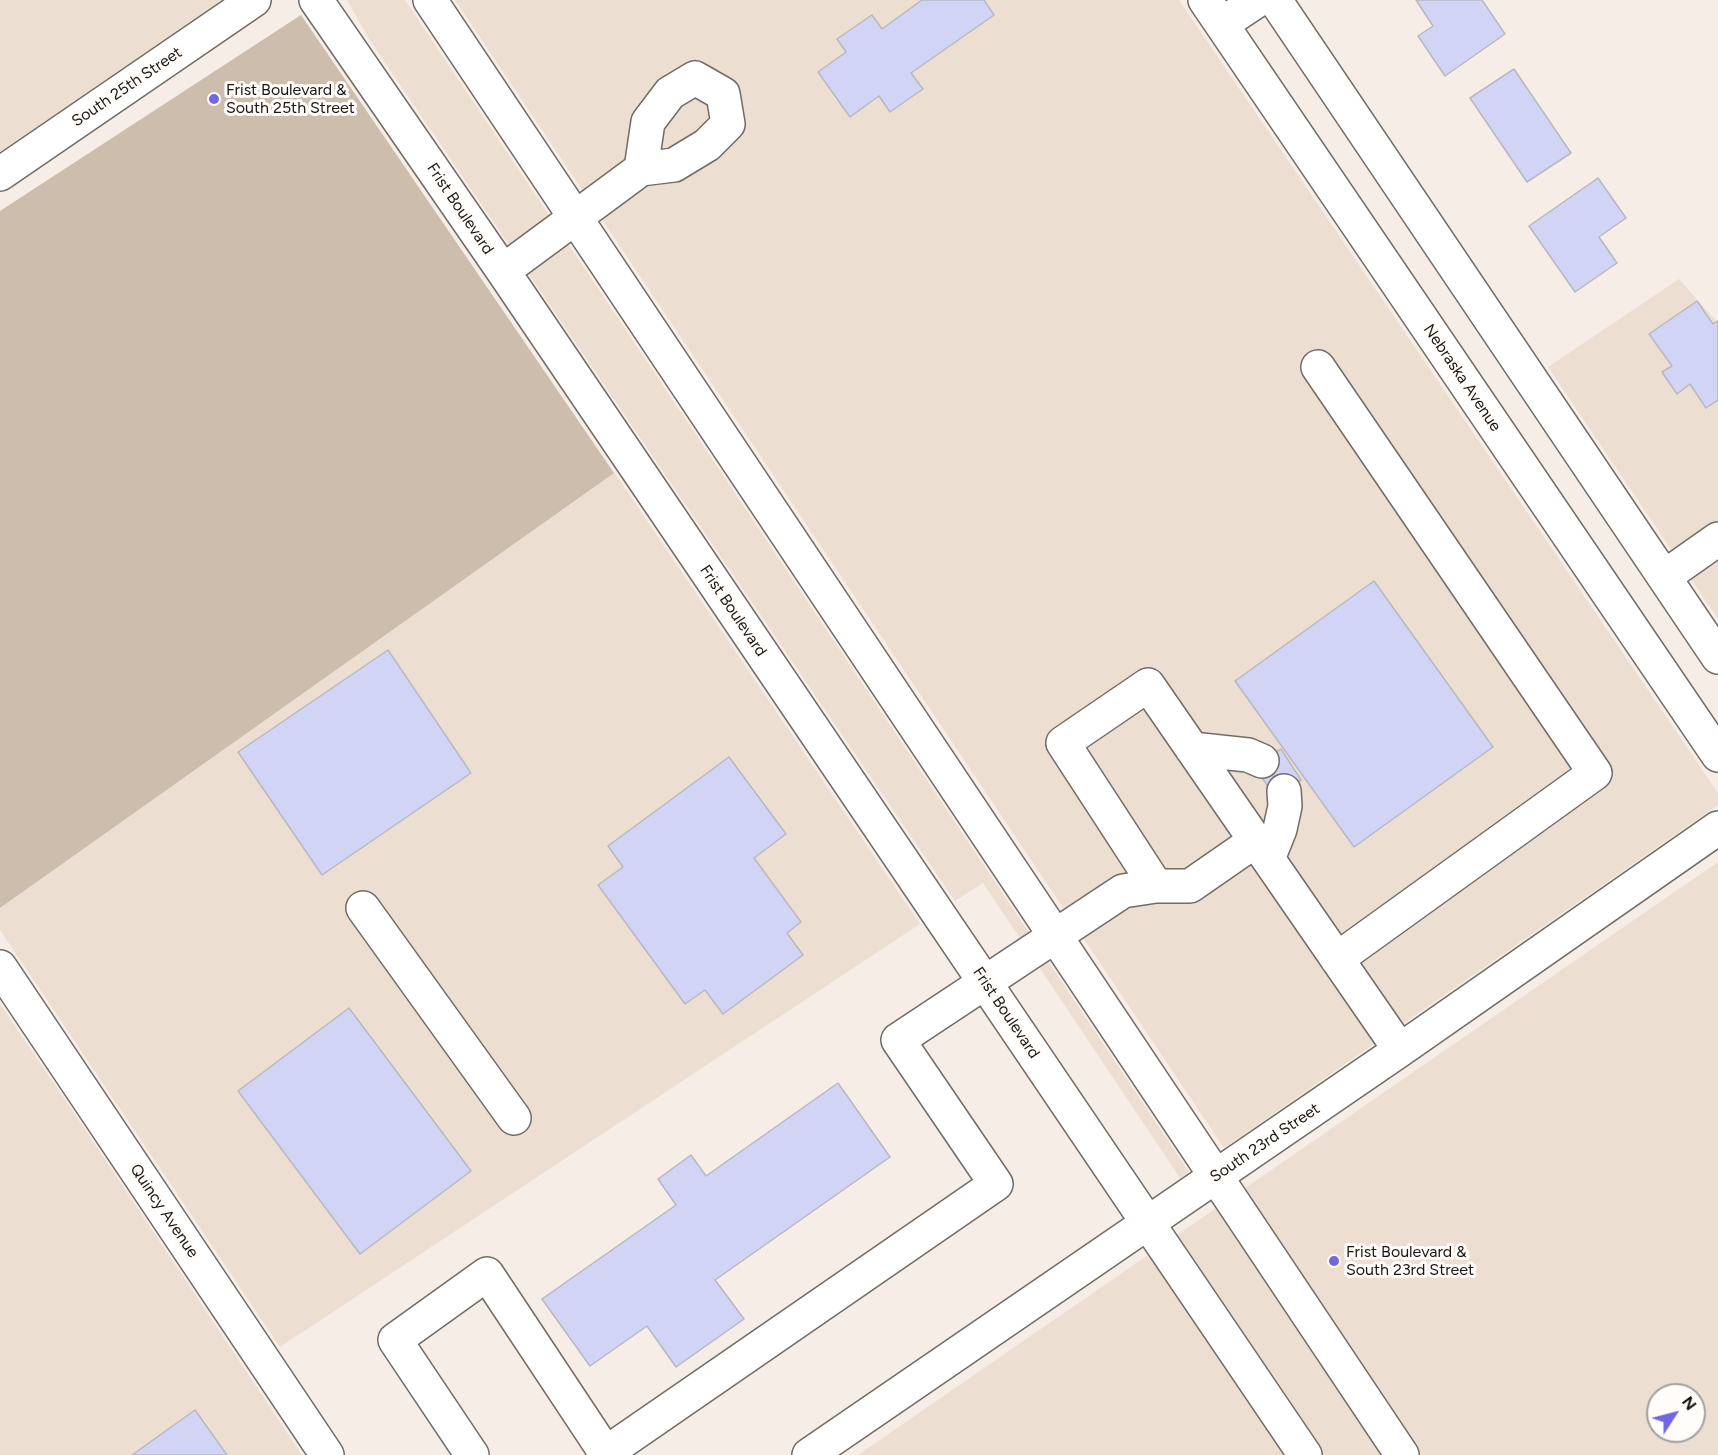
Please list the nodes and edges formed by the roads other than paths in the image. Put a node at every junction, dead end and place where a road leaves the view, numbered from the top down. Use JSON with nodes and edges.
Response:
{"nodes":[{"id":1,"x":254,"y":0,"type":"edge"},
{"id":2,"x":316,"y":0,"type":"edge"},
{"id":3,"x":430,"y":0,"type":"edge"},
{"id":4,"x":1258,"y":0,"type":"edge"},
{"id":5,"x":1275,"y":0,"type":"edge"},
{"id":6,"x":1213,"y":12,"type":"edge"},
{"id":7,"x":641,"y":170,"type":"dead end"},
{"id":8,"x":0,"y":174,"type":"edge"},
{"id":9,"x":576,"y":218,"type":"junction"},
{"id":10,"x":503,"y":272,"type":"junction"},
{"id":11,"x":1318,"y":367,"type":"dead end"},
{"id":12,"x":1718,"y":539,"type":"edge"},
{"id":13,"x":1664,"y":577,"type":"junction"},
{"id":14,"x":1718,"y":657,"type":"edge"},
{"id":15,"x":1192,"y":749,"type":"junction"},
{"id":16,"x":1718,"y":755,"type":"edge"},
{"id":17,"x":1262,"y":761,"type":"dead end"},
{"id":18,"x":1284,"y":791,"type":"dead end"},
{"id":19,"x":1718,"y":828,"type":"edge"},
{"id":20,"x":1261,"y":850,"type":"junction"},
{"id":21,"x":1156,"y":886,"type":"junction"},
{"id":22,"x":363,"y":908,"type":"dead end"},
{"id":23,"x":1056,"y":936,"type":"junction"},
{"id":24,"x":1337,"y":959,"type":"junction"},
{"id":25,"x":0,"y":967,"type":"edge"},
{"id":26,"x":986,"y":984,"type":"junction"},
{"id":27,"x":1400,"y":1050,"type":"junction"},
{"id":28,"x":514,"y":1118,"type":"dead end"},
{"id":29,"x":1217,"y":1175,"type":"junction"},
{"id":30,"x":1148,"y":1223,"type":"junction"},
{"id":31,"x":605,"y":1454,"type":"edge"},
{"id":32,"x":327,"y":1455,"type":"edge"},
{"id":33,"x":472,"y":1455,"type":"edge"},
{"id":34,"x":809,"y":1455,"type":"edge"},
{"id":35,"x":1305,"y":1455,"type":"edge"},
{"id":36,"x":1402,"y":1455,"type":"edge"}],
"edges":[{"from":1,"to":8,"type":"street","name":"South 25th Street"},
{"from":2,"to":10,"type":"street","name":"Frist Boulevard"},
{"from":3,"to":9,"type":"street"},
{"from":4,"to":6,"type":"street"},
{"from":5,"to":13,"type":"street"},
{"from":6,"to":16,"type":"street","name":"Nebraska Avenue"},
{"from":7,"to":9,"type":"street"},
{"from":9,"to":10,"type":"street"},
{"from":9,"to":23,"type":"street"},
{"from":10,"to":26,"type":"street","name":"Frist Boulevard"},
{"from":11,"to":24,"type":"street"},
{"from":12,"to":13,"type":"street"},
{"from":13,"to":14,"type":"street"},
{"from":15,"to":17,"type":"street"},
{"from":15,"to":20,"type":"street"},
{"from":15,"to":21,"type":"street"},
{"from":18,"to":20,"type":"street"},
{"from":19,"to":27,"type":"street","name":"South 23rd Street"},
{"from":20,"to":21,"type":"street"},
{"from":20,"to":24,"type":"street"},
{"from":21,"to":23,"type":"street"},
{"from":22,"to":28,"type":"street"},
{"from":23,"to":26,"type":"street"},
{"from":23,"to":29,"type":"street"},
{"from":24,"to":27,"type":"street"},
{"from":25,"to":32,"type":"street","name":"Quincy Avenue"},
{"from":26,"to":30,"type":"street","name":"Frist Boulevard"},
{"from":26,"to":31,"type":"street"},
{"from":27,"to":29,"type":"street","name":"South 23rd Street"},
{"from":29,"to":30,"type":"street","name":"South 23rd Street"},
{"from":29,"to":36,"type":"street"},
{"from":30,"to":34,"type":"street","name":"South 23rd Street"},
{"from":30,"to":35,"type":"street","name":"Frist Boulevard"},
{"from":31,"to":33,"type":"street"}]}
